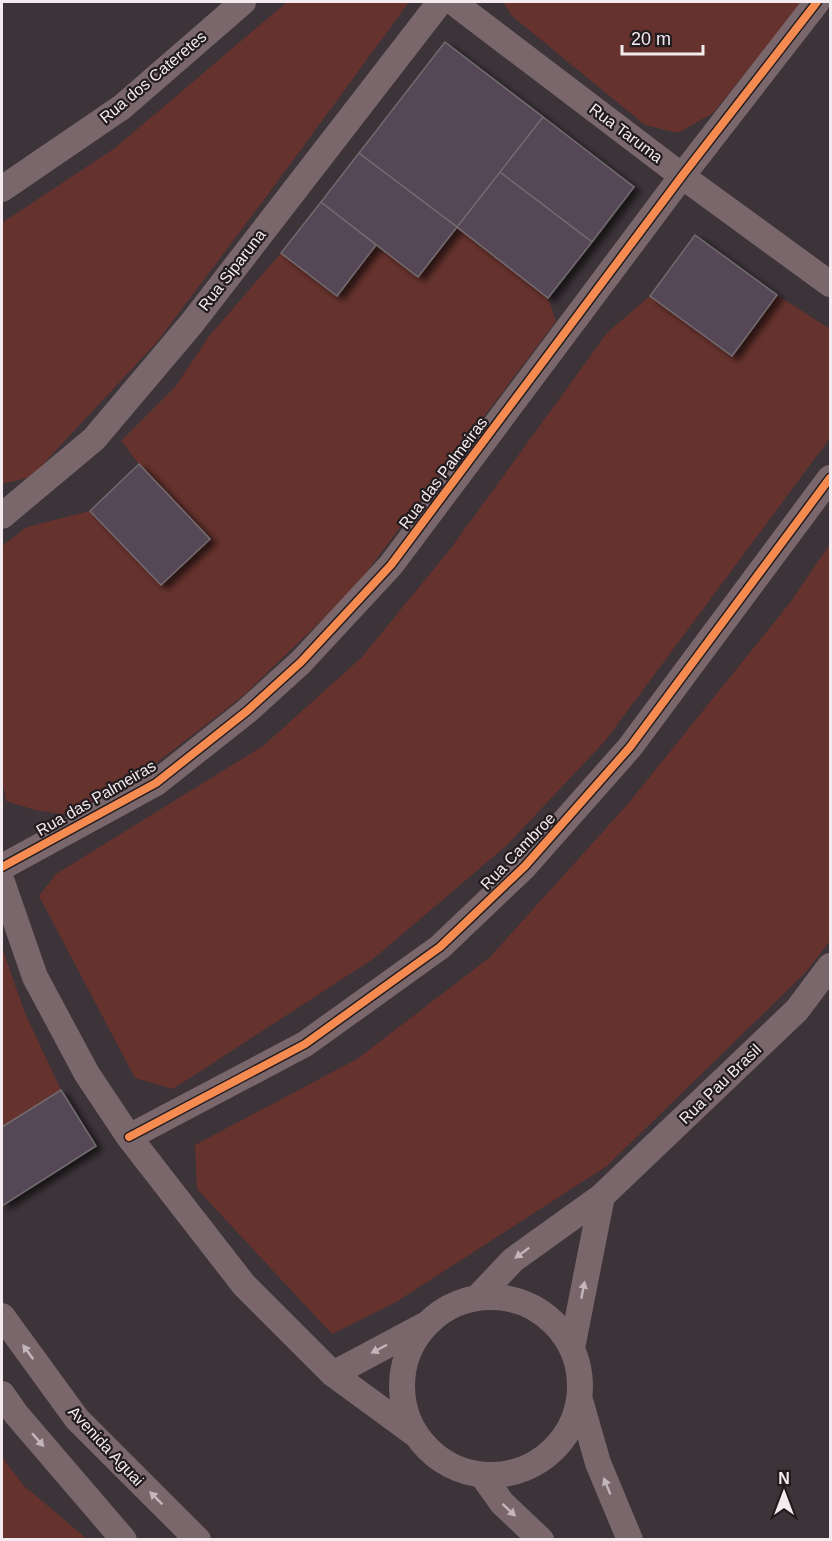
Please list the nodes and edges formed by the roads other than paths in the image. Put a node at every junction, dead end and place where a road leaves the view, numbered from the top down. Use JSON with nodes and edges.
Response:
{"nodes":[{"id":1,"x":243,"y":2,"type":"edge"},
{"id":2,"x":440,"y":2,"type":"edge"},
{"id":3,"x":453,"y":2,"type":"edge"},
{"id":4,"x":817,"y":2,"type":"edge"},
{"id":5,"x":682,"y":176,"type":"junction"},
{"id":6,"x":2,"y":189,"type":"edge"},
{"id":7,"x":831,"y":284,"type":"edge"},
{"id":8,"x":831,"y":478,"type":"edge"},
{"id":9,"x":2,"y":516,"type":"edge"},
{"id":10,"x":2,"y":867,"type":"edge"},
{"id":11,"x":2,"y":882,"type":"edge"},
{"id":12,"x":831,"y":966,"type":"edge"},
{"id":13,"x":129,"y":1137,"type":"junction"},
{"id":14,"x":602,"y":1196,"type":"junction"},
{"id":15,"x":478,"y":1297,"type":"junction"},
{"id":16,"x":2,"y":1316,"type":"edge"},
{"id":17,"x":425,"y":1324,"type":"junction"},
{"id":18,"x":572,"y":1348,"type":"junction"},
{"id":19,"x":333,"y":1374,"type":"junction"},
{"id":20,"x":2,"y":1394,"type":"edge"},
{"id":21,"x":580,"y":1400,"type":"junction"},
{"id":22,"x":415,"y":1434,"type":"junction"},
{"id":23,"x":482,"y":1475,"type":"junction"},
{"id":24,"x":124,"y":1539,"type":"edge"},
{"id":25,"x":198,"y":1539,"type":"edge"},
{"id":26,"x":541,"y":1539,"type":"edge"},
{"id":27,"x":630,"y":1539,"type":"edge"}],
"edges":[{"from":1,"to":6,"type":"street","name":"Rua dos Cateretes"},
{"from":2,"to":9,"type":"street","name":"Rua Siparuna"},
{"from":3,"to":5,"type":"street","name":"Rua Taruma"},
{"from":4,"to":5,"type":"street","name":"Rua das Palmeiras"},
{"from":5,"to":7,"type":"street","name":"Rua Taruma"},
{"from":5,"to":10,"type":"street","name":"Rua das Palmeiras"},
{"from":8,"to":13,"type":"street","name":"Rua Cambroe"},
{"from":11,"to":13,"type":"street"},
{"from":12,"to":14,"type":"street","name":"Rua Pau Brasil"},
{"from":13,"to":19,"type":"street"},
{"from":14,"to":15,"type":"street","name":"Rua Pau Brasil","one_way":true},
{"from":18,"to":14,"type":"street","one_way":true},
{"from":15,"to":17,"type":"street"},
{"from":15,"to":18,"type":"street"},
{"from":25,"to":16,"type":"street","name":"Avenida Aguai","one_way":true},
{"from":17,"to":19,"type":"street","one_way":true},
{"from":17,"to":22,"type":"street"},
{"from":18,"to":21,"type":"street"},
{"from":19,"to":22,"type":"street"},
{"from":20,"to":24,"type":"street","one_way":true},
{"from":21,"to":23,"type":"street"},
{"from":27,"to":21,"type":"street","one_way":true},
{"from":22,"to":23,"type":"street"},
{"from":23,"to":26,"type":"street","one_way":true}]}
